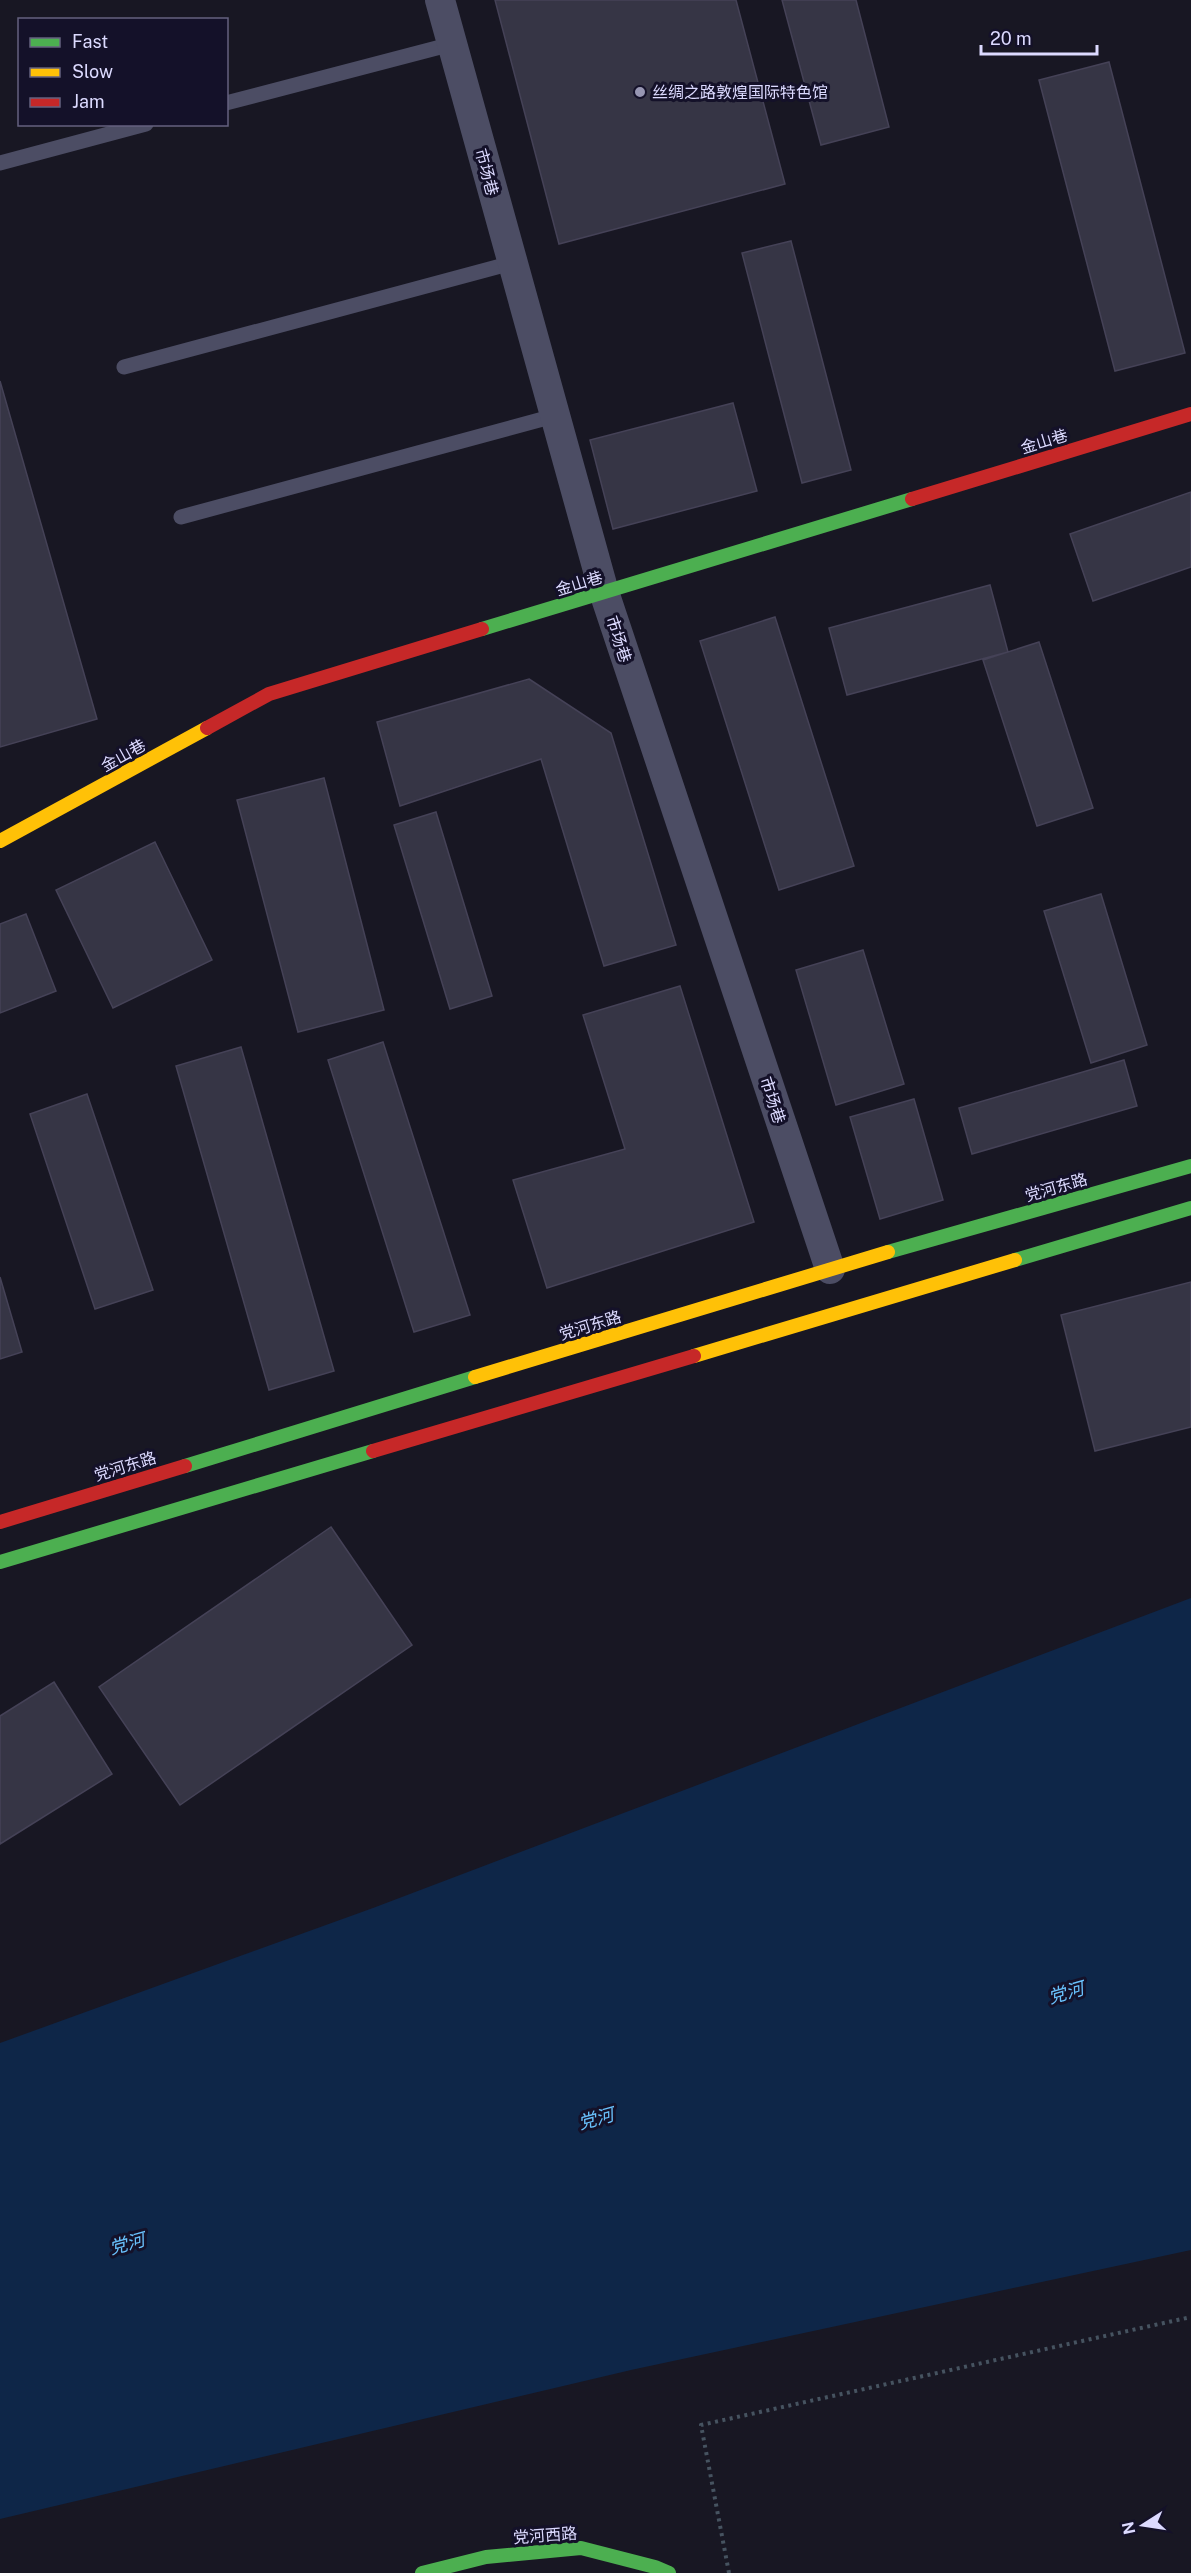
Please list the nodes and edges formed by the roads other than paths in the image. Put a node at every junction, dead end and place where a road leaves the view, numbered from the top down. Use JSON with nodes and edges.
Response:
{"nodes":[{"id":1,"x":440,"y":0,"type":"edge"},
{"id":2,"x":452,"y":44,"type":"junction"},
{"id":3,"x":228,"y":102,"type":"edge"},
{"id":4,"x":139,"y":126,"type":"edge"},
{"id":5,"x":0,"y":163,"type":"edge"},
{"id":6,"x":512,"y":263,"type":"junction"},
{"id":7,"x":124,"y":367,"type":"dead end"},
{"id":8,"x":1191,"y":414,"type":"edge"},
{"id":9,"x":554,"y":416,"type":"junction"},
{"id":10,"x":181,"y":517,"type":"dead end"},
{"id":11,"x":604,"y":592,"type":"junction"},
{"id":12,"x":0,"y":840,"type":"edge"},
{"id":13,"x":1191,"y":1166,"type":"edge"},
{"id":14,"x":1191,"y":1208,"type":"edge"},
{"id":15,"x":830,"y":1269,"type":"junction"},
{"id":16,"x":0,"y":1522,"type":"edge"},
{"id":17,"x":0,"y":1562,"type":"edge"},
{"id":18,"x":422,"y":2573,"type":"edge"},
{"id":19,"x":669,"y":2573,"type":"edge"}],
"edges":[{"from":1,"to":2,"type":"street","name":"市场巷"},
{"from":2,"to":3,"type":"lane"},
{"from":2,"to":6,"type":"street","name":"市场巷"},
{"from":4,"to":5,"type":"lane"},
{"from":6,"to":7,"type":"lane"},
{"from":6,"to":9,"type":"street","name":"市场巷"},
{"from":8,"to":11,"type":"main road","name":"金山巷"},
{"from":9,"to":10,"type":"lane"},
{"from":9,"to":11,"type":"street","name":"市场巷"},
{"from":11,"to":12,"type":"main road","name":"金山巷"},
{"from":11,"to":15,"type":"street","name":"市场巷"},
{"from":13,"to":15,"type":"main road","name":"党河东路"},
{"from":14,"to":17,"type":"main road"},
{"from":15,"to":16,"type":"main road","name":"党河东路"},
{"from":18,"to":19,"type":"main road","name":"党河西路"}]}
